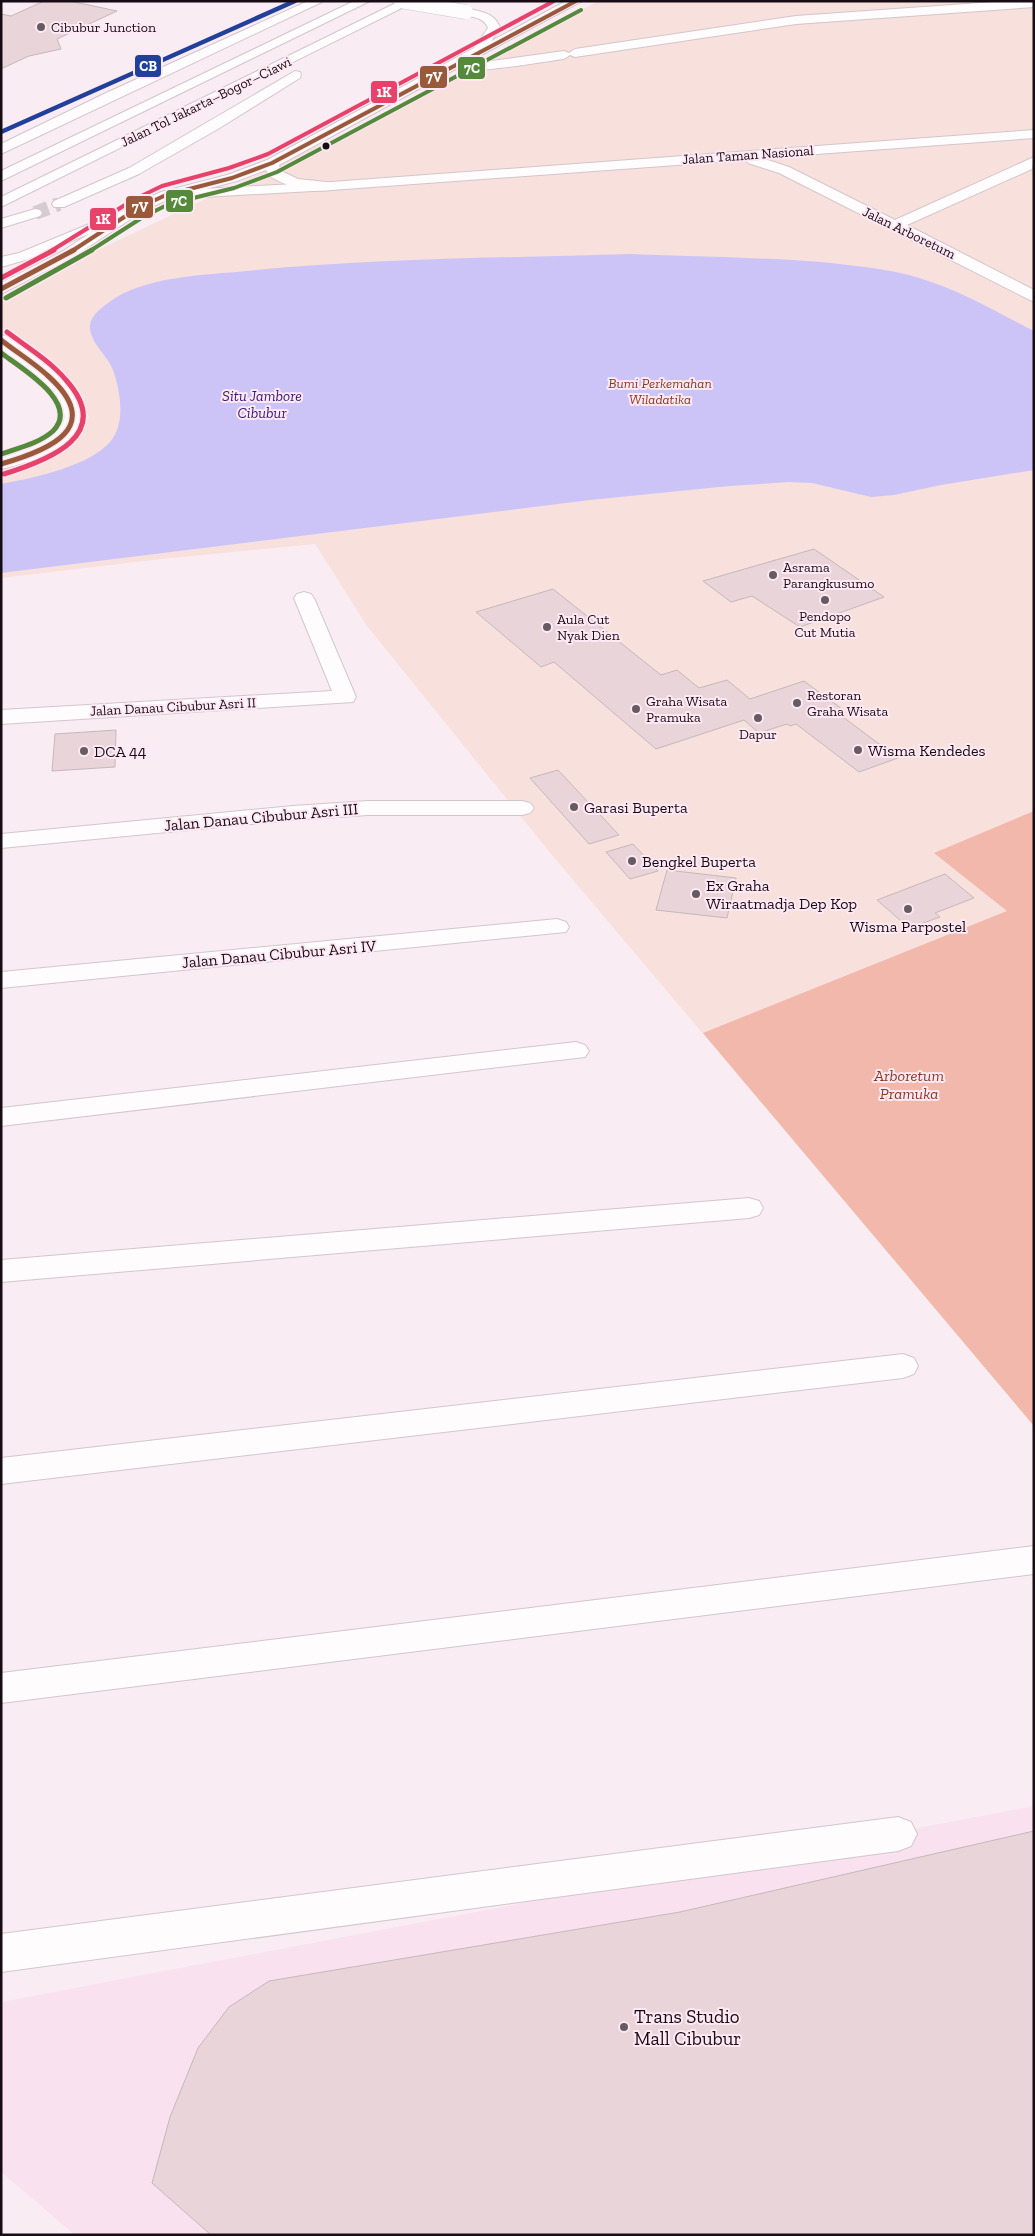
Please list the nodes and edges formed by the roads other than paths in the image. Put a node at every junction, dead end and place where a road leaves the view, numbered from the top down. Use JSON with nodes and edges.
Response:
{"nodes":[{"id":1,"x":318,"y":1,"type":"edge"},
{"id":2,"x":364,"y":1,"type":"edge"},
{"id":3,"x":401,"y":1,"type":"edge"},
{"id":4,"x":411,"y":1,"type":"edge"},
{"id":5,"x":576,"y":1,"type":"edge"},
{"id":6,"x":1034,"y":3,"type":"edge"},
{"id":7,"x":480,"y":51,"type":"junction"},
{"id":8,"x":454,"y":66,"type":"junction"},
{"id":9,"x":1033,"y":134,"type":"edge"},
{"id":10,"x":1,"y":150,"type":"edge"},
{"id":11,"x":790,"y":152,"type":"junction"},
{"id":12,"x":734,"y":156,"type":"junction"},
{"id":13,"x":1034,"y":161,"type":"edge"},
{"id":14,"x":272,"y":163,"type":"junction"},
{"id":15,"x":784,"y":170,"type":"junction"},
{"id":16,"x":1,"y":177,"type":"edge"},
{"id":17,"x":331,"y":186,"type":"junction"},
{"id":18,"x":166,"y":195,"type":"junction"},
{"id":19,"x":1,"y":203,"type":"edge"},
{"id":20,"x":59,"y":204,"type":"tunnel mouth"},
{"id":21,"x":138,"y":208,"type":"junction"},
{"id":22,"x":35,"y":213,"type":"tunnel mouth"},
{"id":23,"x":1,"y":224,"type":"edge"},
{"id":24,"x":893,"y":226,"type":"junction"},
{"id":25,"x":1,"y":262,"type":"edge"},
{"id":26,"x":1,"y":289,"type":"edge"},
{"id":27,"x":1034,"y":297,"type":"edge"},
{"id":28,"x":1,"y":340,"type":"edge"},
{"id":29,"x":1,"y":464,"type":"edge"},
{"id":30,"x":304,"y":598,"type":"dead end"},
{"id":31,"x":1,"y":717,"type":"edge"},
{"id":32,"x":522,"y":808,"type":"dead end"},
{"id":33,"x":1,"y":841,"type":"edge"},
{"id":34,"x":557,"y":927,"type":"dead end"},
{"id":35,"x":1,"y":980,"type":"edge"},
{"id":36,"x":576,"y":1051,"type":"dead end"},
{"id":37,"x":1,"y":1117,"type":"edge"},
{"id":38,"x":749,"y":1208,"type":"dead end"},
{"id":39,"x":1,"y":1271,"type":"edge"},
{"id":40,"x":902,"y":1366,"type":"dead end"},
{"id":41,"x":1,"y":1471,"type":"edge"},
{"id":42,"x":1034,"y":1560,"type":"edge"},
{"id":43,"x":1,"y":1688,"type":"edge"},
{"id":44,"x":898,"y":1834,"type":"dead end"},
{"id":45,"x":1,"y":1953,"type":"edge"}],
"edges":[{"from":1,"to":10,"type":"main road"},
{"from":2,"to":16,"type":"main road","name":"Jalan Tol Jakarta–Bogor–Ciawi"},
{"from":3,"to":7,"type":"main road","bridge":true},
{"from":4,"to":19,"type":"main road","name":"Jalan Tol Jakarta–Bogor–Ciawi"},
{"from":4,"to":20,"type":"main road"},
{"from":5,"to":7,"type":"main road"},
{"from":6,"to":8,"type":"main road"},
{"from":7,"to":8,"type":"main road"},
{"from":8,"to":14,"type":"main road"},
{"from":9,"to":11,"type":"main road","name":"Jalan Taman Nasional"},
{"from":11,"to":12,"type":"main road","name":"Jalan Taman Nasional"},
{"from":11,"to":15,"type":"main road"},
{"from":12,"to":15,"type":"main road","name":"Jalan Arboretum"},
{"from":12,"to":17,"type":"main road","name":"Jalan Taman Nasional"},
{"from":13,"to":24,"type":"main road"},
{"from":14,"to":17,"type":"main road"},
{"from":14,"to":18,"type":"main road"},
{"from":15,"to":24,"type":"main road","name":"Jalan Arboretum"},
{"from":17,"to":18,"type":"main road","name":"Jalan Taman Nasional"},
{"from":18,"to":21,"type":"main road"},
{"from":21,"to":25,"type":"main road"},
{"from":21,"to":26,"type":"main road"},
{"from":22,"to":23,"type":"main road"},
{"from":24,"to":27,"type":"main road","name":"Jalan Arboretum"},
{"from":28,"to":29,"type":"main road"},
{"from":30,"to":31,"type":"main road","name":"Jalan Danau Cibubur Asri II"},
{"from":32,"to":33,"type":"main road","name":"Jalan Danau Cibubur Asri III"},
{"from":34,"to":35,"type":"main road","name":"Jalan Danau Cibubur Asri IV"},
{"from":36,"to":37,"type":"main road"},
{"from":38,"to":39,"type":"main road"},
{"from":40,"to":41,"type":"main road"},
{"from":42,"to":43,"type":"main road"},
{"from":44,"to":45,"type":"main road"}]}
